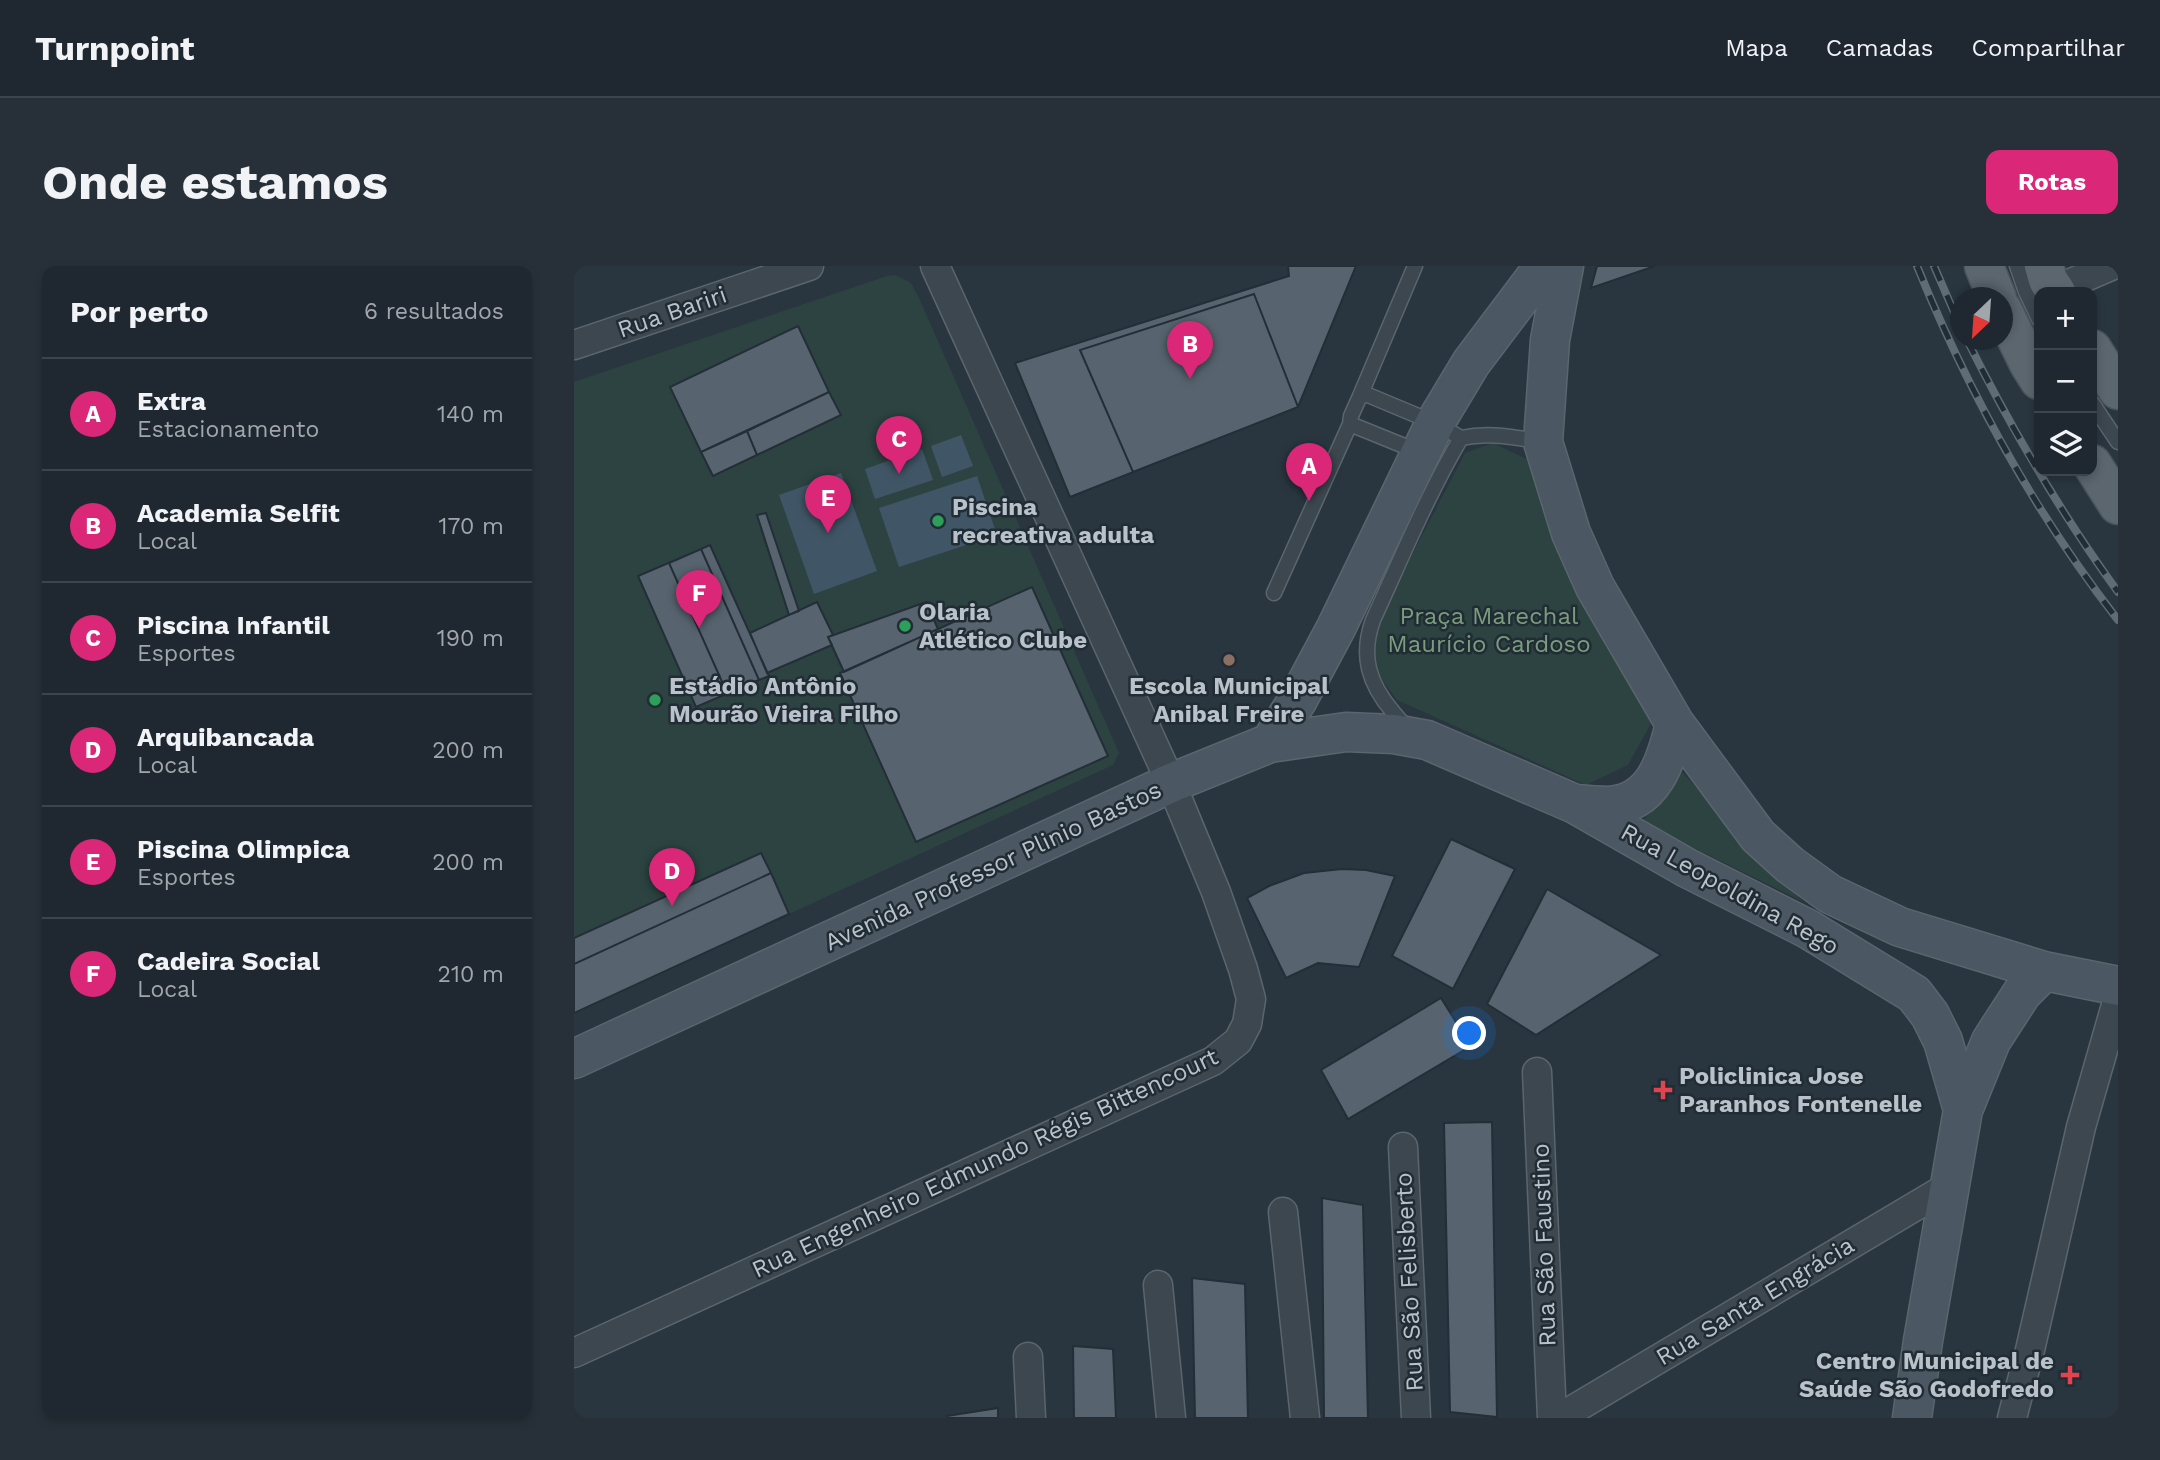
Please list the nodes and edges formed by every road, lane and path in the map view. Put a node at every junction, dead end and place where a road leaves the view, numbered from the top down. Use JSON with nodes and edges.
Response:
{"nodes":[{"id":1,"x":809,"y":266,"type":"edge"},
{"id":2,"x":935,"y":266,"type":"edge"},
{"id":3,"x":1415,"y":266,"type":"edge"},
{"id":4,"x":1544,"y":266,"type":"edge"},
{"id":5,"x":1564,"y":266,"type":"edge"},
{"id":6,"x":1984,"y":266,"type":"edge"},
{"id":7,"x":2017,"y":266,"type":"edge"},
{"id":8,"x":2111,"y":266,"type":"edge"},
{"id":9,"x":1993,"y":287,"type":"edge"},
{"id":10,"x":2061,"y":287,"type":"edge"},
{"id":11,"x":2034,"y":292,"type":"edge"},
{"id":12,"x":2013,"y":330,"type":"edge"},
{"id":13,"x":574,"y":345,"type":"edge"},
{"id":14,"x":2093,"y":350,"type":"edge"},
{"id":15,"x":2034,"y":372,"type":"edge"},
{"id":16,"x":2118,"y":390,"type":"edge"},
{"id":17,"x":1360,"y":396,"type":"junction"},
{"id":18,"x":2097,"y":410,"type":"edge"},
{"id":19,"x":1350,"y":424,"type":"junction"},
{"id":20,"x":1543,"y":442,"type":"junction"},
{"id":21,"x":2118,"y":442,"type":"edge"},
{"id":22,"x":1440,"y":445,"type":"junction"},
{"id":23,"x":2097,"y":472,"type":"edge"},
{"id":24,"x":2118,"y":505,"type":"edge"},
{"id":25,"x":1274,"y":593,"type":"dead end"},
{"id":26,"x":1675,"y":724,"type":"junction"},
{"id":27,"x":1427,"y":740,"type":"junction"},
{"id":28,"x":1270,"y":743,"type":"junction"},
{"id":29,"x":1171,"y":783,"type":"junction"},
{"id":30,"x":1575,"y":804,"type":"junction"},
{"id":31,"x":2044,"y":971,"type":"junction"},
{"id":32,"x":2118,"y":986,"type":"edge"},
{"id":33,"x":2118,"y":998,"type":"edge"},
{"id":34,"x":574,"y":1059,"type":"edge"},
{"id":35,"x":1537,"y":1072,"type":"dead end"},
{"id":36,"x":1963,"y":1110,"type":"junction"},
{"id":37,"x":1403,"y":1147,"type":"dead end"},
{"id":38,"x":1951,"y":1185,"type":"junction"},
{"id":39,"x":1283,"y":1212,"type":"dead end"},
{"id":40,"x":1158,"y":1285,"type":"dead end"},
{"id":41,"x":574,"y":1353,"type":"edge"},
{"id":42,"x":1028,"y":1357,"type":"dead end"},
{"id":43,"x":1031,"y":1418,"type":"edge"},
{"id":44,"x":1171,"y":1418,"type":"edge"},
{"id":45,"x":1305,"y":1418,"type":"edge"},
{"id":46,"x":1416,"y":1418,"type":"edge"},
{"id":47,"x":1552,"y":1418,"type":"edge"},
{"id":48,"x":1559,"y":1418,"type":"edge"},
{"id":49,"x":1912,"y":1418,"type":"edge"},
{"id":50,"x":2012,"y":1418,"type":"edge"}],
"edges":[{"from":1,"to":13,"type":"street","name":"Rua Bariri"},
{"from":2,"to":29,"type":"street","name":"Rua Engenheiro Edmundo Régis Bittencourt"},
{"from":3,"to":17,"type":"lane"},
{"from":4,"to":22,"type":"street"},
{"from":5,"to":20,"type":"street","name":"Rua Leopoldina Rego"},
{"from":6,"to":9,"type":"main road"},
{"from":7,"to":11,"type":"lane"},
{"from":8,"to":10,"type":"street"},
{"from":12,"to":15,"type":"main road"},
{"from":14,"to":16,"type":"main road"},
{"from":17,"to":19,"type":"lane"},
{"from":17,"to":22,"type":"lane"},
{"from":18,"to":21,"type":"lane"},
{"from":19,"to":22,"type":"lane"},
{"from":19,"to":25,"type":"lane"},
{"from":20,"to":22,"type":"lane"},
{"from":20,"to":26,"type":"street","name":"Rua Leopoldina Rego"},
{"from":22,"to":27,"type":"lane"},
{"from":22,"to":28,"type":"street"},
{"from":23,"to":24,"type":"main road"},
{"from":26,"to":30,"type":"street"},
{"from":26,"to":31,"type":"street","name":"Rua Leopoldina Rego"},
{"from":27,"to":28,"type":"street","name":"Avenida Professor Plinio Bastos"},
{"from":27,"to":30,"type":"street","name":"Rua Leopoldina Rego"},
{"from":28,"to":29,"type":"street","name":"Avenida Professor Plinio Bastos"},
{"from":29,"to":34,"type":"street","name":"Avenida Professor Plinio Bastos"},
{"from":29,"to":41,"type":"street","name":"Rua Engenheiro Edmundo Régis Bittencourt"},
{"from":30,"to":36,"type":"street","name":"Rua Leopoldina Rego"},
{"from":31,"to":32,"type":"street","name":"Rua Leopoldina Rego"},
{"from":31,"to":36,"type":"street"},
{"from":33,"to":50,"type":"street"},
{"from":35,"to":47,"type":"street","name":"Rua São Faustino"},
{"from":36,"to":38,"type":"street"},
{"from":37,"to":46,"type":"street","name":"Rua São Felisberto"},
{"from":38,"to":48,"type":"street","name":"Rua Santa Engrácia"},
{"from":38,"to":49,"type":"street"},
{"from":39,"to":45,"type":"street"},
{"from":40,"to":44,"type":"street"},
{"from":42,"to":43,"type":"street"}]}
